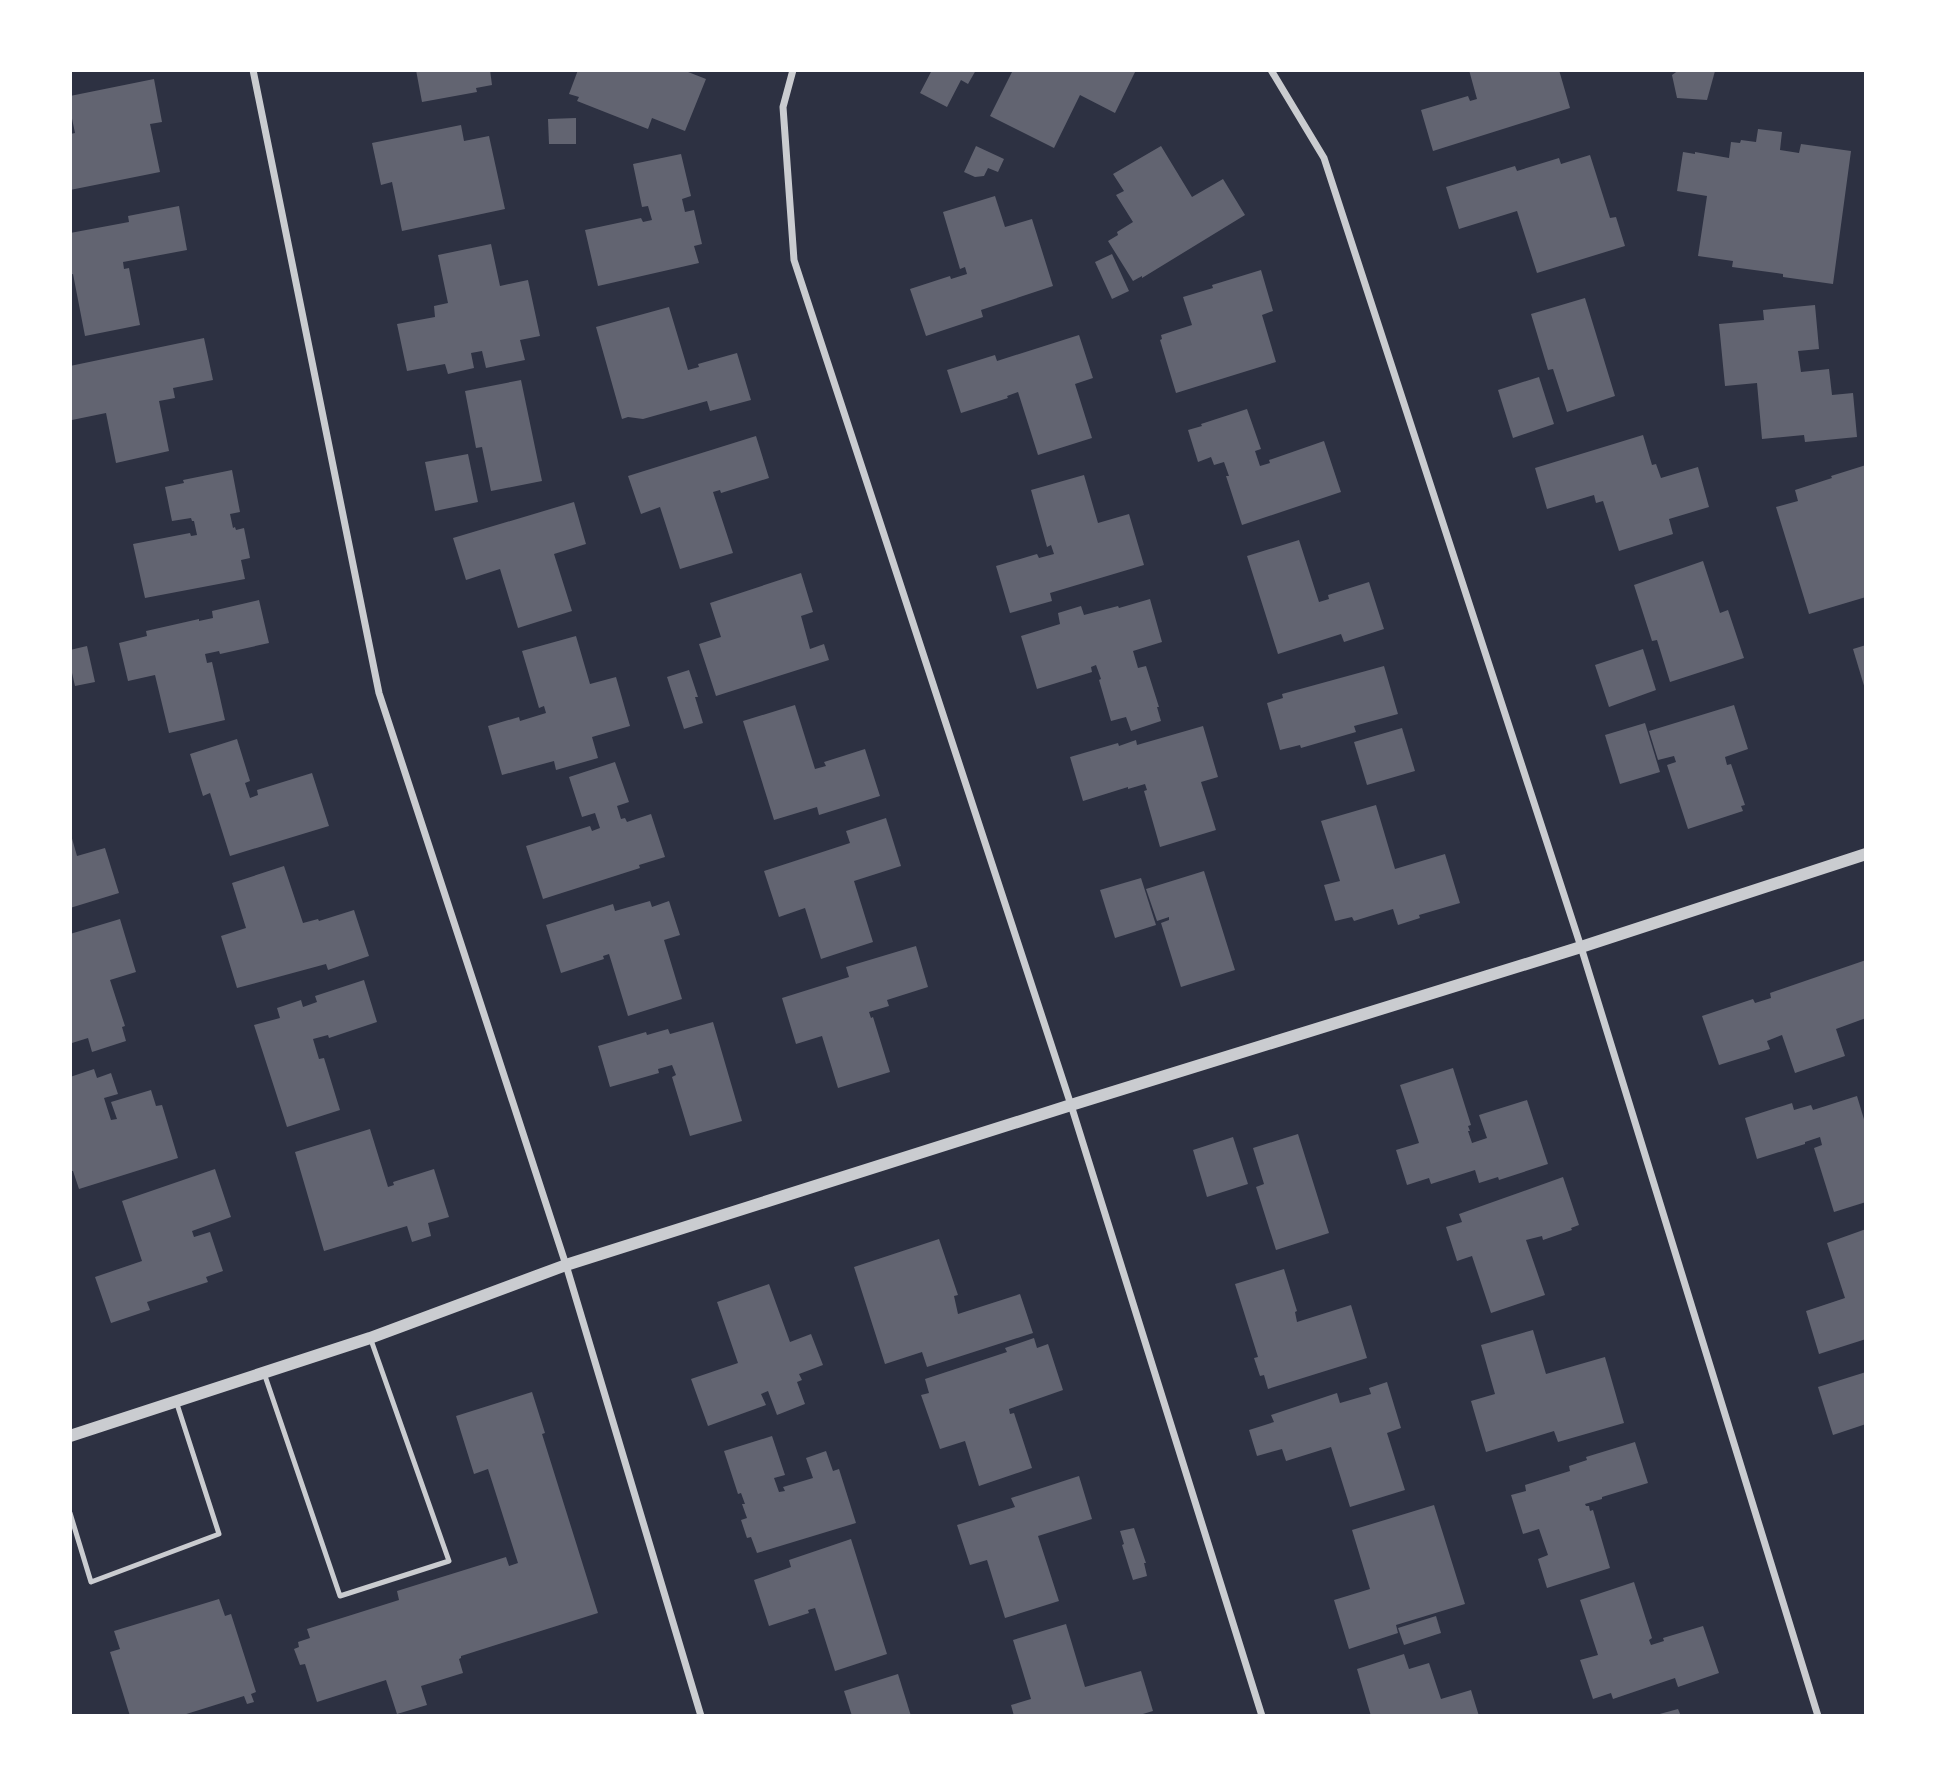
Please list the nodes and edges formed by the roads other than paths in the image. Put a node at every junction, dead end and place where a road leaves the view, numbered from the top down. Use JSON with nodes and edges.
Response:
{"nodes":[{"id":1,"x":253,"y":70,"type":"edge"},
{"id":2,"x":793,"y":70,"type":"edge"},
{"id":3,"x":1271,"y":70,"type":"edge"},
{"id":4,"x":1866,"y":854,"type":"edge"},
{"id":5,"x":1581,"y":947,"type":"junction"},
{"id":6,"x":1071,"y":1105,"type":"junction"},
{"id":7,"x":566,"y":1265,"type":"junction"},
{"id":8,"x":370,"y":1338,"type":"junction"},
{"id":9,"x":264,"y":1373,"type":"junction"},
{"id":10,"x":176,"y":1401,"type":"junction"},
{"id":11,"x":70,"y":1436,"type":"edge"},
{"id":12,"x":70,"y":1515,"type":"edge"},
{"id":13,"x":701,"y":1716,"type":"edge"},
{"id":14,"x":1262,"y":1716,"type":"edge"},
{"id":15,"x":1818,"y":1716,"type":"edge"}],
"edges":[{"from":1,"to":7,"type":"street"},
{"from":2,"to":6,"type":"street"},
{"from":3,"to":5,"type":"street"},
{"from":4,"to":5,"type":"street"},
{"from":5,"to":6,"type":"street"},
{"from":5,"to":15,"type":"street"},
{"from":6,"to":7,"type":"street"},
{"from":6,"to":14,"type":"street"},
{"from":7,"to":8,"type":"street"},
{"from":7,"to":13,"type":"street"},
{"from":8,"to":9,"type":"street"},
{"from":8,"to":9,"type":"lane"},
{"from":9,"to":10,"type":"street"},
{"from":10,"to":11,"type":"street"},
{"from":10,"to":12,"type":"lane"}]}
